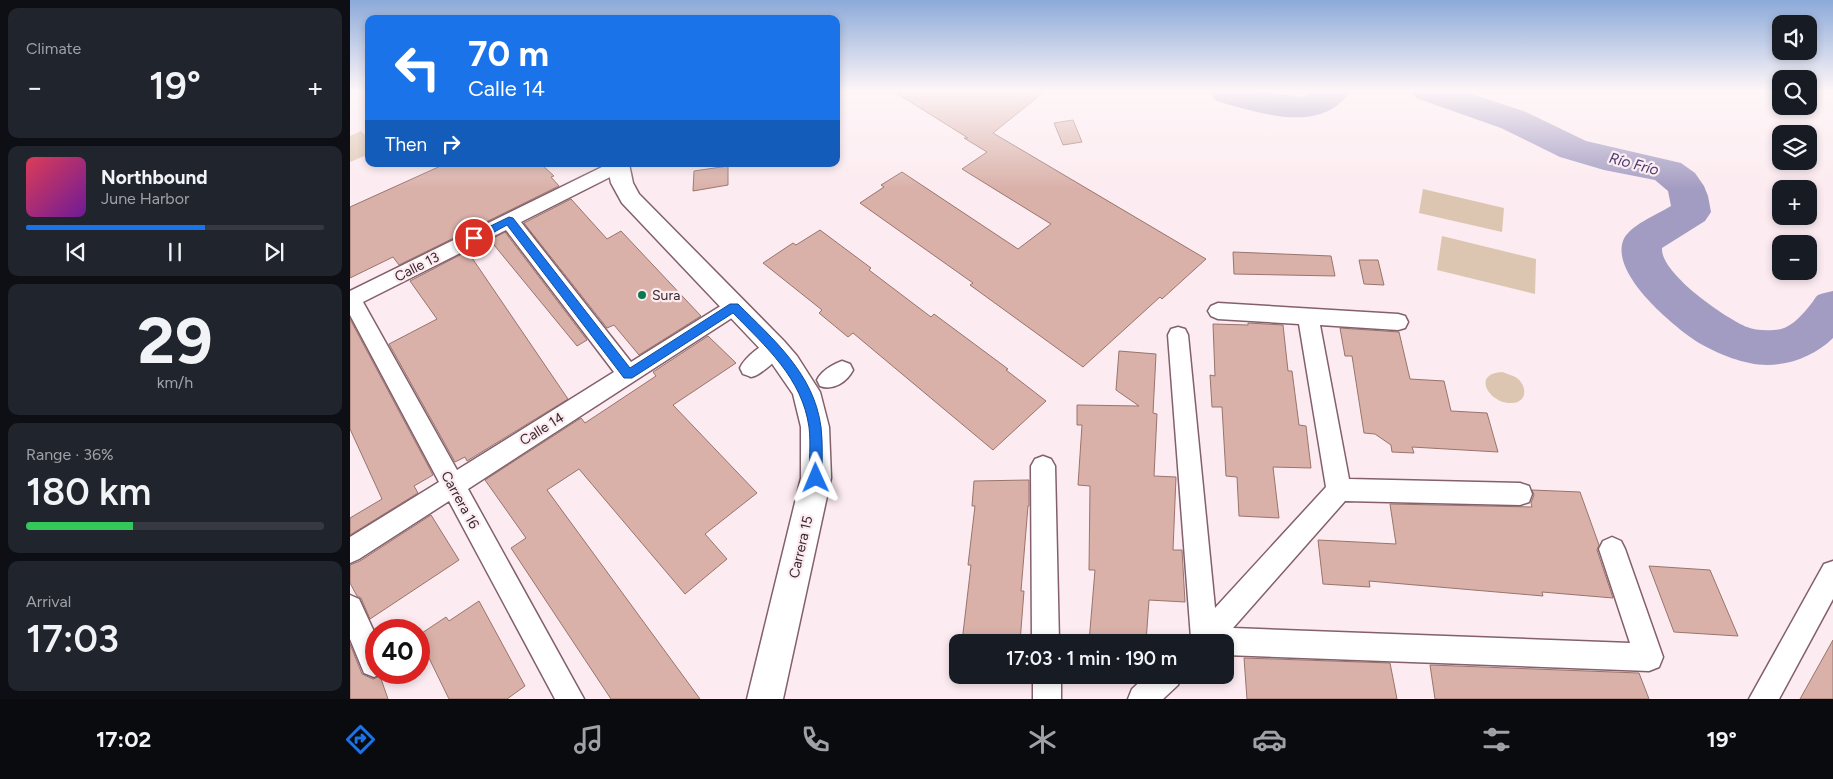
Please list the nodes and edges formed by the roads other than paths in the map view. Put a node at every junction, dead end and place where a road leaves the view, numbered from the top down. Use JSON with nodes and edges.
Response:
{"nodes":[{"id":1,"x":614,"y":167,"type":"edge"},
{"id":2,"x":618,"y":167,"type":"edge"},
{"id":3,"x":509,"y":220,"type":"junction"},
{"id":4,"x":351,"y":300,"type":"edge"},
{"id":5,"x":734,"y":307,"type":"junction"},
{"id":6,"x":1218,"y":311,"type":"dead end"},
{"id":7,"x":1308,"y":317,"type":"junction"},
{"id":8,"x":1398,"y":322,"type":"dead end"},
{"id":9,"x":1178,"y":335,"type":"dead end"},
{"id":10,"x":775,"y":348,"type":"junction"},
{"id":11,"x":751,"y":368,"type":"dead end"},
{"id":12,"x":628,"y":374,"type":"junction"},
{"id":13,"x":1043,"y":466,"type":"dead end"},
{"id":14,"x":452,"y":486,"type":"junction"},
{"id":15,"x":1339,"y":490,"type":"junction"},
{"id":16,"x":1520,"y":494,"type":"dead end"},
{"id":17,"x":1612,"y":549,"type":"dead end"},
{"id":18,"x":350,"y":551,"type":"edge"},
{"id":19,"x":1833,"y":573,"type":"edge"},
{"id":20,"x":353,"y":625,"type":"edge"},
{"id":21,"x":1046,"y":634,"type":"edge"},
{"id":22,"x":1203,"y":634,"type":"edge"},
{"id":23,"x":1211,"y":634,"type":"edge"},
{"id":24,"x":1234,"y":643,"type":"edge"},
{"id":25,"x":365,"y":647,"type":"edge"},
{"id":26,"x":1047,"y":684,"type":"edge"},
{"id":27,"x":1158,"y":684,"type":"edge"},
{"id":28,"x":570,"y":699,"type":"edge"},
{"id":29,"x":764,"y":699,"type":"edge"},
{"id":30,"x":1047,"y":699,"type":"edge"},
{"id":31,"x":1142,"y":699,"type":"edge"},
{"id":32,"x":1763,"y":699,"type":"edge"}],
"edges":[{"from":1,"to":3,"type":"street","name":"Calle 13"},
{"from":2,"to":5,"type":"street","name":"Carrera 15"},
{"from":3,"to":4,"type":"street","name":"Calle 13"},
{"from":3,"to":12,"type":"street"},
{"from":4,"to":14,"type":"street","name":"Carrera 16"},
{"from":5,"to":10,"type":"street","name":"Carrera 15"},
{"from":5,"to":12,"type":"street","name":"Calle 14"},
{"from":6,"to":7,"type":"street"},
{"from":7,"to":8,"type":"street"},
{"from":7,"to":15,"type":"street"},
{"from":9,"to":22,"type":"street"},
{"from":10,"to":11,"type":"street"},
{"from":10,"to":29,"type":"street","name":"Carrera 15"},
{"from":12,"to":14,"type":"street","name":"Calle 14"},
{"from":13,"to":21,"type":"street"},
{"from":14,"to":18,"type":"street","name":"Calle 14"},
{"from":14,"to":28,"type":"street","name":"Carrera 16"},
{"from":15,"to":16,"type":"street"},
{"from":15,"to":23,"type":"street"},
{"from":17,"to":24,"type":"street"},
{"from":19,"to":32,"type":"street"},
{"from":20,"to":25,"type":"street"},
{"from":26,"to":30,"type":"street"},
{"from":27,"to":31,"type":"street"}]}
